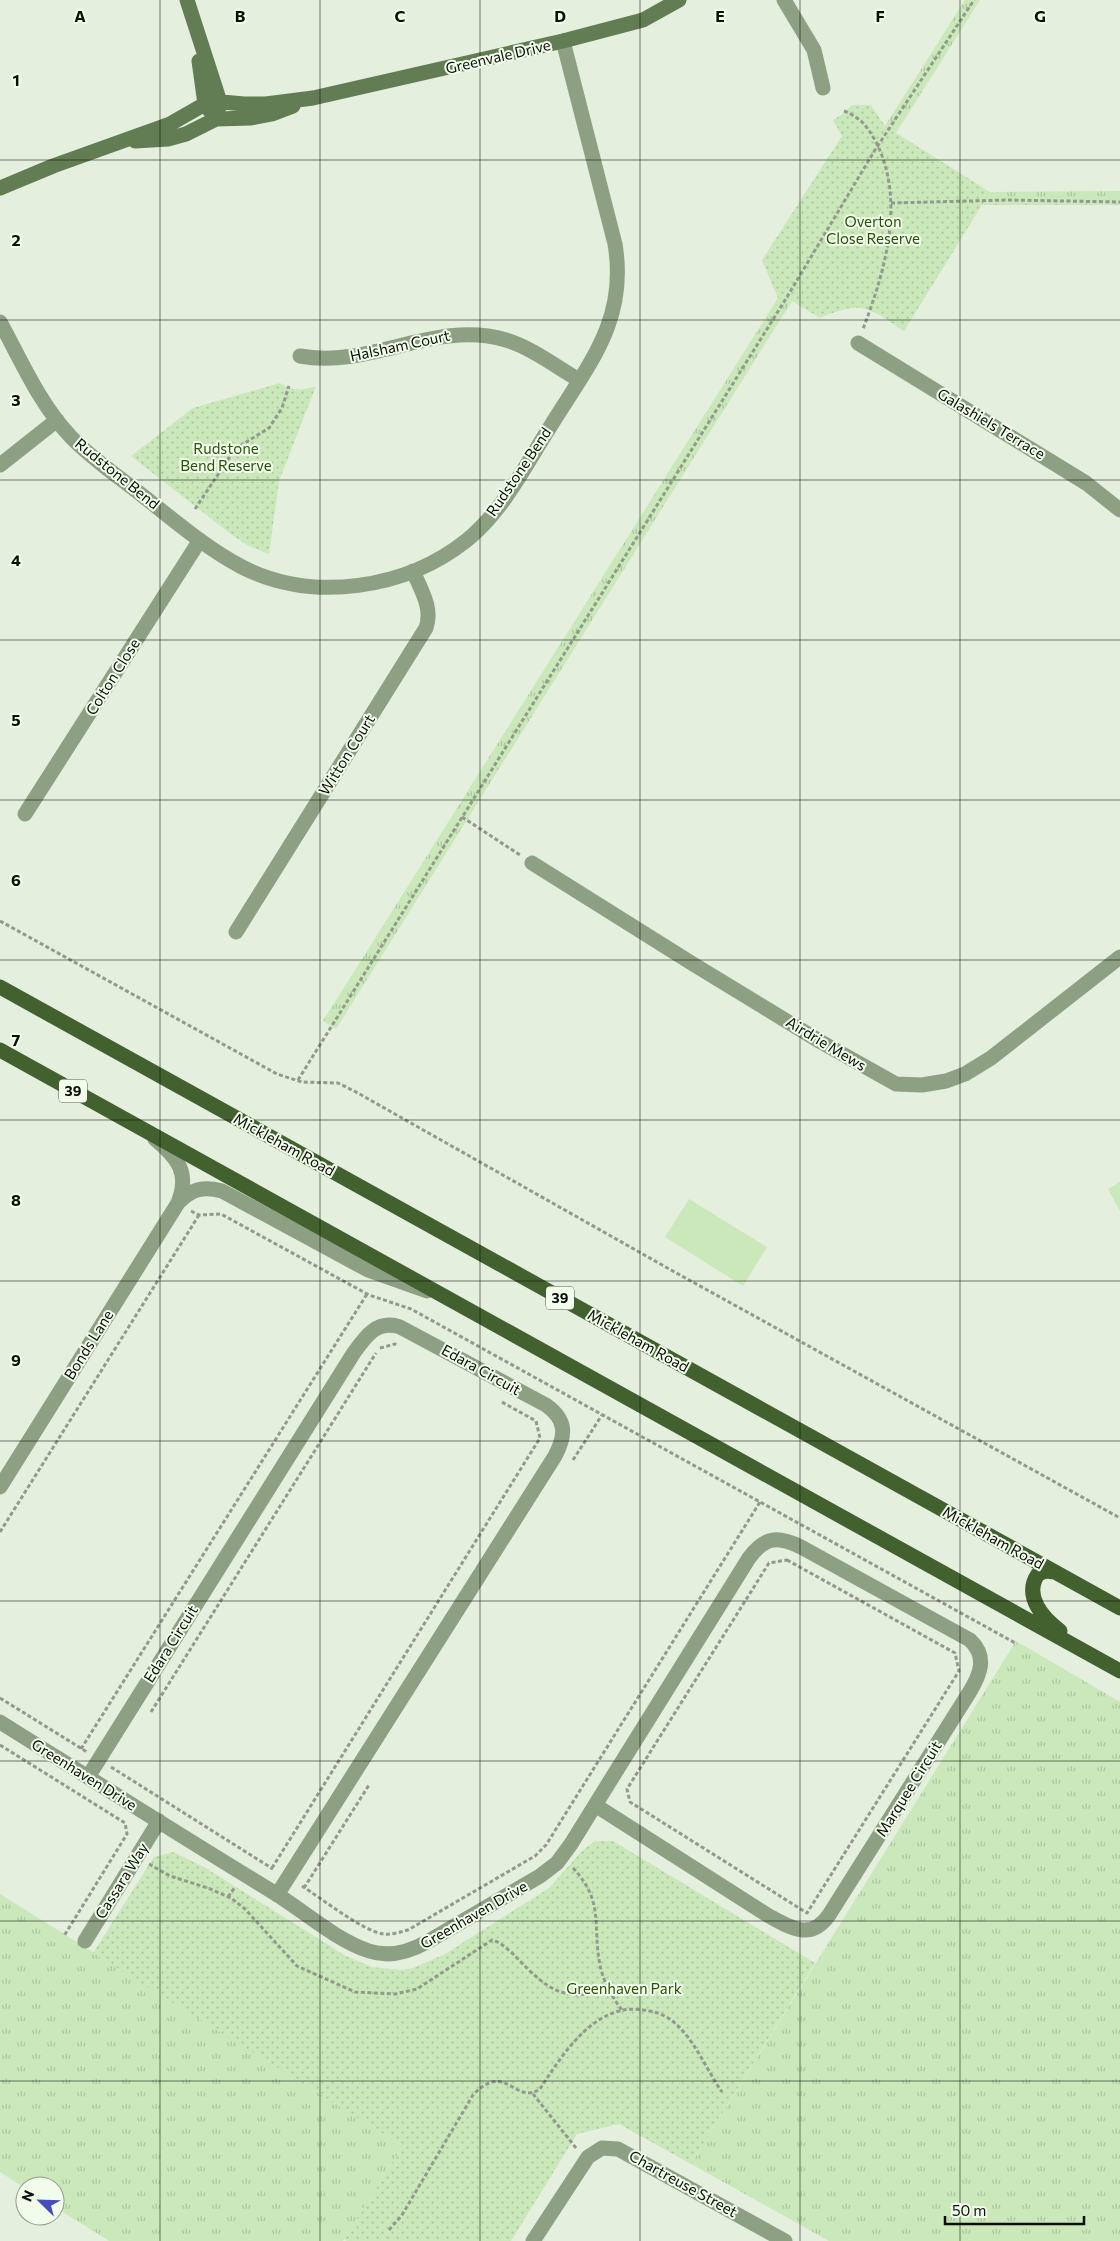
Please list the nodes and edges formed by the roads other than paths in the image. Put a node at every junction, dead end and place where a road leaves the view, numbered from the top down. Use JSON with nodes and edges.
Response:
{"nodes":[{"id":1,"x":187,"y":0,"type":"edge"},
{"id":2,"x":679,"y":0,"type":"edge"},
{"id":3,"x":784,"y":0,"type":"edge"},
{"id":4,"x":563,"y":41,"type":"junction"},
{"id":5,"x":823,"y":88,"type":"dead end"},
{"id":6,"x":313,"y":98,"type":"junction"},
{"id":7,"x":212,"y":103,"type":"junction"},
{"id":8,"x":216,"y":119,"type":"junction"},
{"id":9,"x":124,"y":142,"type":"junction"},
{"id":10,"x":0,"y":188,"type":"edge"},
{"id":11,"x":0,"y":322,"type":"edge"},
{"id":12,"x":858,"y":343,"type":"road end"},
{"id":13,"x":300,"y":356,"type":"dead end"},
{"id":14,"x":579,"y":380,"type":"junction"},
{"id":15,"x":57,"y":420,"type":"junction"},
{"id":16,"x":0,"y":464,"type":"edge"},
{"id":17,"x":1120,"y":510,"type":"edge"},
{"id":18,"x":200,"y":540,"type":"junction"},
{"id":19,"x":414,"y":571,"type":"junction"},
{"id":20,"x":26,"y":814,"type":"dead end"},
{"id":21,"x":532,"y":863,"type":"road end"},
{"id":22,"x":236,"y":932,"type":"dead end"},
{"id":23,"x":1120,"y":957,"type":"edge"},
{"id":24,"x":0,"y":987,"type":"edge"},
{"id":25,"x":0,"y":1050,"type":"edge"},
{"id":26,"x":147,"y":1132,"type":"junction"},
{"id":27,"x":178,"y":1204,"type":"junction"},
{"id":28,"x":444,"y":1297,"type":"junction"},
{"id":29,"x":0,"y":1487,"type":"edge"},
{"id":30,"x":749,"y":1558,"type":"joint"},
{"id":31,"x":1055,"y":1572,"type":"junction"},
{"id":32,"x":1120,"y":1608,"type":"edge"},
{"id":33,"x":1116,"y":1669,"type":"edge"},
{"id":34,"x":0,"y":1722,"type":"edge"},
{"id":35,"x":88,"y":1777,"type":"junction"},
{"id":36,"x":594,"y":1805,"type":"junction"},
{"id":37,"x":159,"y":1821,"type":"junction"},
{"id":38,"x":277,"y":1895,"type":"junction"},
{"id":39,"x":85,"y":1940,"type":"dead end"},
{"id":40,"x":533,"y":2241,"type":"edge"},
{"id":41,"x":785,"y":2241,"type":"edge"}],
"edges":[{"from":1,"to":7,"type":"street"},
{"from":2,"to":4,"type":"street","name":"Greenvale Drive"},
{"from":3,"to":5,"type":"street"},
{"from":4,"to":6,"type":"street","name":"Greenvale Drive"},
{"from":4,"to":14,"type":"street","name":"Rudstone Bend"},
{"from":6,"to":7,"type":"street","name":"Greenvale Drive"},
{"from":6,"to":8,"type":"street","name":"Greenvale Drive"},
{"from":7,"to":8,"type":"street"},
{"from":7,"to":9,"type":"street","name":"Greenvale Drive"},
{"from":8,"to":9,"type":"street","name":"Greenvale Drive"},
{"from":9,"to":10,"type":"street","name":"Greenvale Drive"},
{"from":11,"to":15,"type":"street","name":"Rudstone Bend"},
{"from":12,"to":17,"type":"street","name":"Galashiels Terrace"},
{"from":13,"to":14,"type":"street","name":"Halsham Court"},
{"from":14,"to":19,"type":"street","name":"Rudstone Bend"},
{"from":15,"to":16,"type":"street"},
{"from":15,"to":18,"type":"street","name":"Rudstone Bend"},
{"from":18,"to":19,"type":"street","name":"Rudstone Bend"},
{"from":18,"to":20,"type":"street","name":"Colton Close"},
{"from":19,"to":22,"type":"street","name":"Witton Court"},
{"from":21,"to":23,"type":"street","name":"Airdrie Mews"},
{"from":24,"to":31,"type":"main road","name":"Mickleham Road","number":"39"},
{"from":25,"to":26,"type":"main road","number":"39"},
{"from":26,"to":27,"type":"street"},
{"from":26,"to":28,"type":"main road","number":"39"},
{"from":27,"to":28,"type":"street"},
{"from":27,"to":29,"type":"street","name":"Bonds Lane"},
{"from":28,"to":33,"type":"main road","number":"39"},
{"from":30,"to":36,"type":"street","name":"Greenhaven Drive"},
{"from":30,"to":36,"type":"street","name":"Marquee Circuit"},
{"from":31,"to":32,"type":"main road","name":"Mickleham Road","number":"39"},
{"from":31,"to":33,"type":"main road"},
{"from":34,"to":35,"type":"street","name":"Greenhaven Drive"},
{"from":35,"to":37,"type":"street","name":"Greenhaven Drive"},
{"from":35,"to":38,"type":"street","name":"Edara Circuit"},
{"from":36,"to":38,"type":"street","name":"Greenhaven Drive"},
{"from":37,"to":38,"type":"street","name":"Greenhaven Drive"},
{"from":37,"to":39,"type":"street","name":"Cassara Way"},
{"from":40,"to":41,"type":"street","name":"Chartreuse Street"}]}
